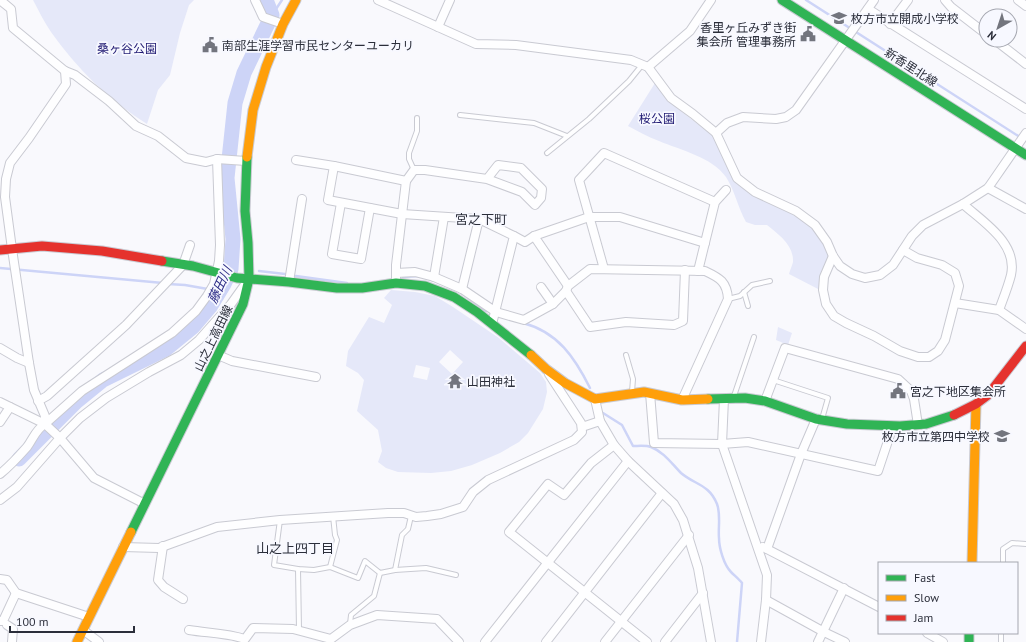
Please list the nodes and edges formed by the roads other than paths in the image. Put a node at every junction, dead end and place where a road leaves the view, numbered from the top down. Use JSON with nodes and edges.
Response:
{"nodes":[{"id":1,"x":0,"y":0,"type":"edge"},
{"id":2,"x":254,"y":0,"type":"edge"},
{"id":3,"x":296,"y":0,"type":"edge"},
{"id":4,"x":378,"y":0,"type":"edge"},
{"id":5,"x":450,"y":0,"type":"edge"},
{"id":6,"x":711,"y":0,"type":"edge"},
{"id":7,"x":782,"y":0,"type":"edge"},
{"id":8,"x":874,"y":0,"type":"edge"},
{"id":9,"x":908,"y":0,"type":"edge"},
{"id":10,"x":945,"y":0,"type":"edge"},
{"id":11,"x":1018,"y":0,"type":"edge"},
{"id":12,"x":1026,"y":6,"type":"edge"},
{"id":13,"x":868,"y":9,"type":"junction"},
{"id":14,"x":279,"y":22,"type":"junction"},
{"id":15,"x":890,"y":24,"type":"junction"},
{"id":16,"x":438,"y":27,"type":"junction"},
{"id":17,"x":978,"y":28,"type":"edge"},
{"id":18,"x":851,"y":33,"type":"junction"},
{"id":19,"x":1005,"y":48,"type":"edge"},
{"id":20,"x":1026,"y":64,"type":"edge"},
{"id":21,"x":645,"y":66,"type":"junction"},
{"id":22,"x":65,"y":71,"type":"junction"},
{"id":23,"x":1024,"y":105,"type":"edge"},
{"id":24,"x":460,"y":116,"type":"dead end"},
{"id":25,"x":417,"y":118,"type":"dead end"},
{"id":26,"x":716,"y":133,"type":"junction"},
{"id":27,"x":1026,"y":133,"type":"edge"},
{"id":28,"x":567,"y":136,"type":"junction"},
{"id":29,"x":1016,"y":146,"type":"junction"},
{"id":30,"x":547,"y":153,"type":"dead end"},
{"id":31,"x":1026,"y":155,"type":"edge"},
{"id":32,"x":219,"y":160,"type":"junction"},
{"id":33,"x":296,"y":160,"type":"dead end"},
{"id":34,"x":246,"y":162,"type":"junction"},
{"id":35,"x":334,"y":166,"type":"junction"},
{"id":36,"x":414,"y":170,"type":"junction"},
{"id":37,"x":487,"y":179,"type":"junction"},
{"id":38,"x":406,"y":180,"type":"junction"},
{"id":39,"x":988,"y":188,"type":"junction"},
{"id":40,"x":726,"y":190,"type":"dead end"},
{"id":41,"x":302,"y":199,"type":"dead end"},
{"id":42,"x":716,"y":202,"type":"junction"},
{"id":43,"x":341,"y":203,"type":"junction"},
{"id":44,"x":963,"y":204,"type":"junction"},
{"id":45,"x":370,"y":208,"type":"junction"},
{"id":46,"x":1026,"y":209,"type":"edge"},
{"id":47,"x":402,"y":214,"type":"junction"},
{"id":48,"x":444,"y":217,"type":"junction"},
{"id":49,"x":589,"y":217,"type":"junction"},
{"id":50,"x":479,"y":219,"type":"junction"},
{"id":51,"x":514,"y":236,"type":"junction"},
{"id":52,"x":534,"y":236,"type":"junction"},
{"id":53,"x":705,"y":243,"type":"junction"},
{"id":54,"x":190,"y":245,"type":"dead end"},
{"id":55,"x":12,"y":249,"type":"junction"},
{"id":56,"x":0,"y":250,"type":"edge"},
{"id":57,"x":903,"y":250,"type":"junction"},
{"id":58,"x":833,"y":256,"type":"junction"},
{"id":59,"x":183,"y":265,"type":"junction"},
{"id":60,"x":604,"y":269,"type":"junction"},
{"id":61,"x":685,"y":270,"type":"junction"},
{"id":62,"x":698,"y":271,"type":"junction"},
{"id":63,"x":217,"y":273,"type":"junction"},
{"id":64,"x":396,"y":273,"type":"junction"},
{"id":65,"x":434,"y":277,"type":"junction"},
{"id":66,"x":290,"y":278,"type":"junction"},
{"id":67,"x":249,"y":279,"type":"junction"},
{"id":68,"x":770,"y":282,"type":"dead end"},
{"id":69,"x":396,"y":283,"type":"junction"},
{"id":70,"x":541,"y":287,"type":"dead end"},
{"id":71,"x":462,"y":289,"type":"junction"},
{"id":72,"x":567,"y":289,"type":"junction"},
{"id":73,"x":744,"y":292,"type":"junction"},
{"id":74,"x":728,"y":299,"type":"junction"},
{"id":75,"x":956,"y":303,"type":"junction"},
{"id":76,"x":553,"y":304,"type":"junction"},
{"id":77,"x":748,"y":306,"type":"dead end"},
{"id":78,"x":999,"y":310,"type":"junction"},
{"id":79,"x":496,"y":312,"type":"junction"},
{"id":80,"x":492,"y":324,"type":"junction"},
{"id":81,"x":1026,"y":329,"type":"edge"},
{"id":82,"x":754,"y":337,"type":"dead end"},
{"id":83,"x":1026,"y":346,"type":"edge"},
{"id":84,"x":0,"y":348,"type":"edge"},
{"id":85,"x":218,"y":355,"type":"junction"},
{"id":86,"x":626,"y":355,"type":"dead end"},
{"id":87,"x":28,"y":363,"type":"junction"},
{"id":88,"x":546,"y":369,"type":"junction"},
{"id":89,"x":316,"y":377,"type":"dead end"},
{"id":90,"x":773,"y":380,"type":"junction"},
{"id":91,"x":632,"y":393,"type":"junction"},
{"id":92,"x":650,"y":393,"type":"junction"},
{"id":93,"x":595,"y":399,"type":"junction"},
{"id":94,"x":724,"y":399,"type":"junction"},
{"id":95,"x":734,"y":399,"type":"junction"},
{"id":96,"x":682,"y":400,"type":"junction"},
{"id":97,"x":38,"y":401,"type":"junction"},
{"id":98,"x":766,"y":401,"type":"junction"},
{"id":99,"x":0,"y":402,"type":"edge"},
{"id":100,"x":976,"y":404,"type":"junction"},
{"id":101,"x":10,"y":407,"type":"junction"},
{"id":102,"x":819,"y":419,"type":"junction"},
{"id":103,"x":600,"y":421,"type":"junction"},
{"id":104,"x":0,"y":422,"type":"edge"},
{"id":105,"x":918,"y":425,"type":"junction"},
{"id":106,"x":47,"y":426,"type":"junction"},
{"id":107,"x":893,"y":426,"type":"junction"},
{"id":108,"x":582,"y":427,"type":"junction"},
{"id":109,"x":60,"y":438,"type":"junction"},
{"id":110,"x":722,"y":444,"type":"junction"},
{"id":111,"x":614,"y":445,"type":"junction"},
{"id":112,"x":801,"y":454,"type":"junction"},
{"id":113,"x":628,"y":461,"type":"junction"},
{"id":114,"x":0,"y":474,"type":"edge"},
{"id":115,"x":662,"y":492,"type":"junction"},
{"id":116,"x":0,"y":500,"type":"edge"},
{"id":117,"x":145,"y":504,"type":"junction"},
{"id":118,"x":333,"y":516,"type":"junction"},
{"id":119,"x":411,"y":516,"type":"junction"},
{"id":120,"x":280,"y":520,"type":"junction"},
{"id":121,"x":689,"y":535,"type":"junction"},
{"id":122,"x":757,"y":544,"type":"junction"},
{"id":123,"x":1026,"y":544,"type":"edge"},
{"id":124,"x":163,"y":546,"type":"junction"},
{"id":125,"x":123,"y":547,"type":"junction"},
{"id":126,"x":767,"y":549,"type":"junction"},
{"id":127,"x":972,"y":562,"type":"edge"},
{"id":128,"x":1003,"y":562,"type":"edge"},
{"id":129,"x":548,"y":563,"type":"junction"},
{"id":130,"x":330,"y":567,"type":"junction"},
{"id":131,"x":298,"y":569,"type":"junction"},
{"id":132,"x":395,"y":570,"type":"junction"},
{"id":133,"x":380,"y":573,"type":"junction"},
{"id":134,"x":456,"y":574,"type":"dead end"},
{"id":135,"x":0,"y":578,"type":"edge"},
{"id":136,"x":844,"y":588,"type":"junction"},
{"id":137,"x":584,"y":592,"type":"junction"},
{"id":138,"x":16,"y":593,"type":"junction"},
{"id":139,"x":703,"y":593,"type":"junction"},
{"id":140,"x":183,"y":600,"type":"dead end"},
{"id":141,"x":766,"y":600,"type":"junction"},
{"id":142,"x":878,"y":606,"type":"edge"},
{"id":143,"x":89,"y":616,"type":"junction"},
{"id":144,"x":621,"y":621,"type":"junction"},
{"id":145,"x":4,"y":623,"type":"edge"},
{"id":146,"x":350,"y":625,"type":"junction"},
{"id":147,"x":83,"y":630,"type":"junction"},
{"id":148,"x":189,"y":630,"type":"dead end"},
{"id":149,"x":299,"y":630,"type":"junction"},
{"id":150,"x":824,"y":632,"type":"junction"},
{"id":151,"x":927,"y":636,"type":"edge"},
{"id":152,"x":246,"y":641,"type":"edge"},
{"id":153,"x":331,"y":641,"type":"edge"},
{"id":154,"x":12,"y":642,"type":"edge"},
{"id":155,"x":77,"y":642,"type":"edge"},
{"id":156,"x":99,"y":642,"type":"edge"},
{"id":157,"x":460,"y":642,"type":"edge"},
{"id":158,"x":485,"y":642,"type":"edge"},
{"id":159,"x":546,"y":642,"type":"edge"},
{"id":160,"x":605,"y":642,"type":"edge"},
{"id":161,"x":648,"y":642,"type":"edge"},
{"id":162,"x":665,"y":642,"type":"edge"},
{"id":163,"x":710,"y":642,"type":"edge"},
{"id":164,"x":761,"y":642,"type":"edge"},
{"id":165,"x":818,"y":642,"type":"edge"},
{"id":166,"x":845,"y":642,"type":"edge"},
{"id":167,"x":943,"y":642,"type":"edge"}],
"edges":[{"from":1,"to":22,"type":"street"},
{"from":2,"to":14,"type":"street"},
{"from":3,"to":14,"type":"street","name":"山之上高田線"},
{"from":4,"to":16,"type":"street"},
{"from":5,"to":16,"type":"street"},
{"from":6,"to":21,"type":"street"},
{"from":7,"to":18,"type":"street","name":"新香里北線"},
{"from":8,"to":13,"type":"street"},
{"from":9,"to":15,"type":"street"},
{"from":10,"to":17,"type":"street"},
{"from":11,"to":12,"type":"street"},
{"from":13,"to":15,"type":"street"},
{"from":13,"to":18,"type":"street"},
{"from":14,"to":34,"type":"street","name":"山之上高田線"},
{"from":15,"to":23,"type":"street"},
{"from":16,"to":21,"type":"street"},
{"from":18,"to":26,"type":"street"},
{"from":18,"to":29,"type":"street","name":"新香里北線"},
{"from":19,"to":20,"type":"street"},
{"from":21,"to":26,"type":"street"},
{"from":21,"to":28,"type":"lane"},
{"from":22,"to":32,"type":"street"},
{"from":22,"to":55,"type":"street"},
{"from":24,"to":28,"type":"lane"},
{"from":25,"to":36,"type":"lane"},
{"from":26,"to":58,"type":"street"},
{"from":27,"to":29,"type":"street"},
{"from":28,"to":30,"type":"lane"},
{"from":29,"to":31,"type":"street","name":"新香里北線"},
{"from":29,"to":39,"type":"street"},
{"from":32,"to":34,"type":"street"},
{"from":32,"to":63,"type":"street"},
{"from":33,"to":35,"type":"street"},
{"from":34,"to":67,"type":"street","name":"山之上高田線"},
{"from":35,"to":38,"type":"street"},
{"from":35,"to":43,"type":"street"},
{"from":36,"to":37,"type":"street"},
{"from":36,"to":38,"type":"street"},
{"from":37,"to":37,"type":"street"},
{"from":38,"to":47,"type":"street"},
{"from":39,"to":44,"type":"street"},
{"from":39,"to":46,"type":"street"},
{"from":40,"to":42,"type":"street"},
{"from":41,"to":66,"type":"street"},
{"from":42,"to":49,"type":"street"},
{"from":42,"to":53,"type":"street"},
{"from":43,"to":45,"type":"street"},
{"from":43,"to":45,"type":"street"},
{"from":44,"to":57,"type":"street"},
{"from":44,"to":78,"type":"street"},
{"from":45,"to":47,"type":"street"},
{"from":47,"to":48,"type":"street"},
{"from":47,"to":64,"type":"street"},
{"from":48,"to":50,"type":"street"},
{"from":48,"to":65,"type":"street"},
{"from":49,"to":52,"type":"street"},
{"from":49,"to":53,"type":"street"},
{"from":49,"to":60,"type":"street"},
{"from":50,"to":51,"type":"street"},
{"from":50,"to":71,"type":"street"},
{"from":51,"to":52,"type":"street"},
{"from":51,"to":79,"type":"street"},
{"from":52,"to":72,"type":"street"},
{"from":53,"to":62,"type":"street"},
{"from":54,"to":59,"type":"street"},
{"from":55,"to":56,"type":"street"},
{"from":55,"to":59,"type":"street"},
{"from":55,"to":87,"type":"street"},
{"from":57,"to":58,"type":"street"},
{"from":57,"to":75,"type":"street"},
{"from":58,"to":75,"type":"street"},
{"from":59,"to":63,"type":"street"},
{"from":59,"to":97,"type":"street"},
{"from":60,"to":61,"type":"street"},
{"from":60,"to":72,"type":"street"},
{"from":61,"to":62,"type":"street"},
{"from":61,"to":72,"type":"street"},
{"from":62,"to":74,"type":"street"},
{"from":63,"to":67,"type":"street"},
{"from":63,"to":106,"type":"street"},
{"from":64,"to":65,"type":"street"},
{"from":64,"to":69,"type":"street"},
{"from":65,"to":71,"type":"street"},
{"from":66,"to":67,"type":"street"},
{"from":66,"to":69,"type":"street"},
{"from":67,"to":85,"type":"street","name":"山之上高田線"},
{"from":67,"to":109,"type":"street"},
{"from":68,"to":73,"type":"lane"},
{"from":69,"to":80,"type":"street"},
{"from":70,"to":76,"type":"street"},
{"from":71,"to":79,"type":"street"},
{"from":72,"to":76,"type":"street"},
{"from":73,"to":74,"type":"lane"},
{"from":73,"to":77,"type":"lane"},
{"from":74,"to":96,"type":"street"},
{"from":75,"to":78,"type":"street"},
{"from":76,"to":79,"type":"street"},
{"from":78,"to":81,"type":"street"},
{"from":79,"to":80,"type":"street"},
{"from":80,"to":88,"type":"street"},
{"from":82,"to":95,"type":"lane"},
{"from":83,"to":100,"type":"street"},
{"from":84,"to":87,"type":"street"},
{"from":85,"to":89,"type":"street"},
{"from":85,"to":117,"type":"street","name":"山之上高田線"},
{"from":86,"to":91,"type":"lane"},
{"from":87,"to":97,"type":"street"},
{"from":88,"to":93,"type":"street"},
{"from":88,"to":108,"type":"street"},
{"from":90,"to":98,"type":"street"},
{"from":90,"to":102,"type":"lane"},
{"from":90,"to":105,"type":"street"},
{"from":91,"to":92,"type":"street"},
{"from":91,"to":93,"type":"street"},
{"from":92,"to":96,"type":"street"},
{"from":92,"to":110,"type":"street"},
{"from":93,"to":103,"type":"street"},
{"from":94,"to":95,"type":"street"},
{"from":94,"to":96,"type":"street"},
{"from":94,"to":110,"type":"street"},
{"from":95,"to":98,"type":"street"},
{"from":97,"to":106,"type":"street"},
{"from":98,"to":102,"type":"street"},
{"from":99,"to":101,"type":"street"},
{"from":100,"to":105,"type":"street"},
{"from":100,"to":127,"type":"street"},
{"from":101,"to":104,"type":"street"},
{"from":101,"to":106,"type":"street"},
{"from":102,"to":107,"type":"street"},
{"from":102,"to":112,"type":"street"},
{"from":103,"to":108,"type":"street"},
{"from":103,"to":111,"type":"street"},
{"from":105,"to":107,"type":"street"},
{"from":106,"to":109,"type":"street"},
{"from":106,"to":114,"type":"street"},
{"from":107,"to":112,"type":"street"},
{"from":108,"to":119,"type":"street"},
{"from":109,"to":116,"type":"street"},
{"from":109,"to":117,"type":"street"},
{"from":110,"to":112,"type":"street"},
{"from":110,"to":122,"type":"street"},
{"from":111,"to":113,"type":"street"},
{"from":111,"to":129,"type":"street"},
{"from":112,"to":126,"type":"street"},
{"from":113,"to":115,"type":"street"},
{"from":113,"to":129,"type":"street"},
{"from":115,"to":121,"type":"street"},
{"from":115,"to":137,"type":"street"},
{"from":117,"to":125,"type":"street","name":"山之上高田線"},
{"from":118,"to":119,"type":"street"},
{"from":118,"to":120,"type":"street"},
{"from":118,"to":130,"type":"lane"},
{"from":119,"to":132,"type":"lane"},
{"from":120,"to":124,"type":"street"},
{"from":120,"to":131,"type":"lane"},
{"from":121,"to":139,"type":"street"},
{"from":121,"to":144,"type":"street"},
{"from":122,"to":126,"type":"street"},
{"from":122,"to":141,"type":"street"},
{"from":123,"to":128,"type":"lane"},
{"from":124,"to":125,"type":"street"},
{"from":124,"to":140,"type":"street"},
{"from":125,"to":143,"type":"street","name":"山之上高田線"},
{"from":126,"to":136,"type":"street"},
{"from":129,"to":137,"type":"street"},
{"from":129,"to":158,"type":"street"},
{"from":130,"to":131,"type":"lane"},
{"from":130,"to":133,"type":"lane"},
{"from":131,"to":149,"type":"lane"},
{"from":132,"to":133,"type":"lane"},
{"from":132,"to":134,"type":"lane"},
{"from":133,"to":146,"type":"lane"},
{"from":135,"to":138,"type":"street"},
{"from":136,"to":142,"type":"street"},
{"from":136,"to":150,"type":"street"},
{"from":137,"to":144,"type":"street"},
{"from":137,"to":159,"type":"street"},
{"from":138,"to":143,"type":"street"},
{"from":138,"to":145,"type":"street"},
{"from":139,"to":162,"type":"street"},
{"from":139,"to":163,"type":"street"},
{"from":141,"to":150,"type":"street"},
{"from":141,"to":164,"type":"street"},
{"from":143,"to":147,"type":"street","name":"山之上高田線"},
{"from":144,"to":160,"type":"street"},
{"from":144,"to":161,"type":"street"},
{"from":145,"to":154,"type":"street"},
{"from":146,"to":153,"type":"street"},
{"from":146,"to":157,"type":"street"},
{"from":147,"to":155,"type":"street","name":"山之上高田線"},
{"from":147,"to":156,"type":"street"},
{"from":148,"to":152,"type":"street"},
{"from":149,"to":152,"type":"street"},
{"from":149,"to":153,"type":"street"},
{"from":150,"to":165,"type":"street"},
{"from":150,"to":166,"type":"street"},
{"from":151,"to":167,"type":"street"}]}
